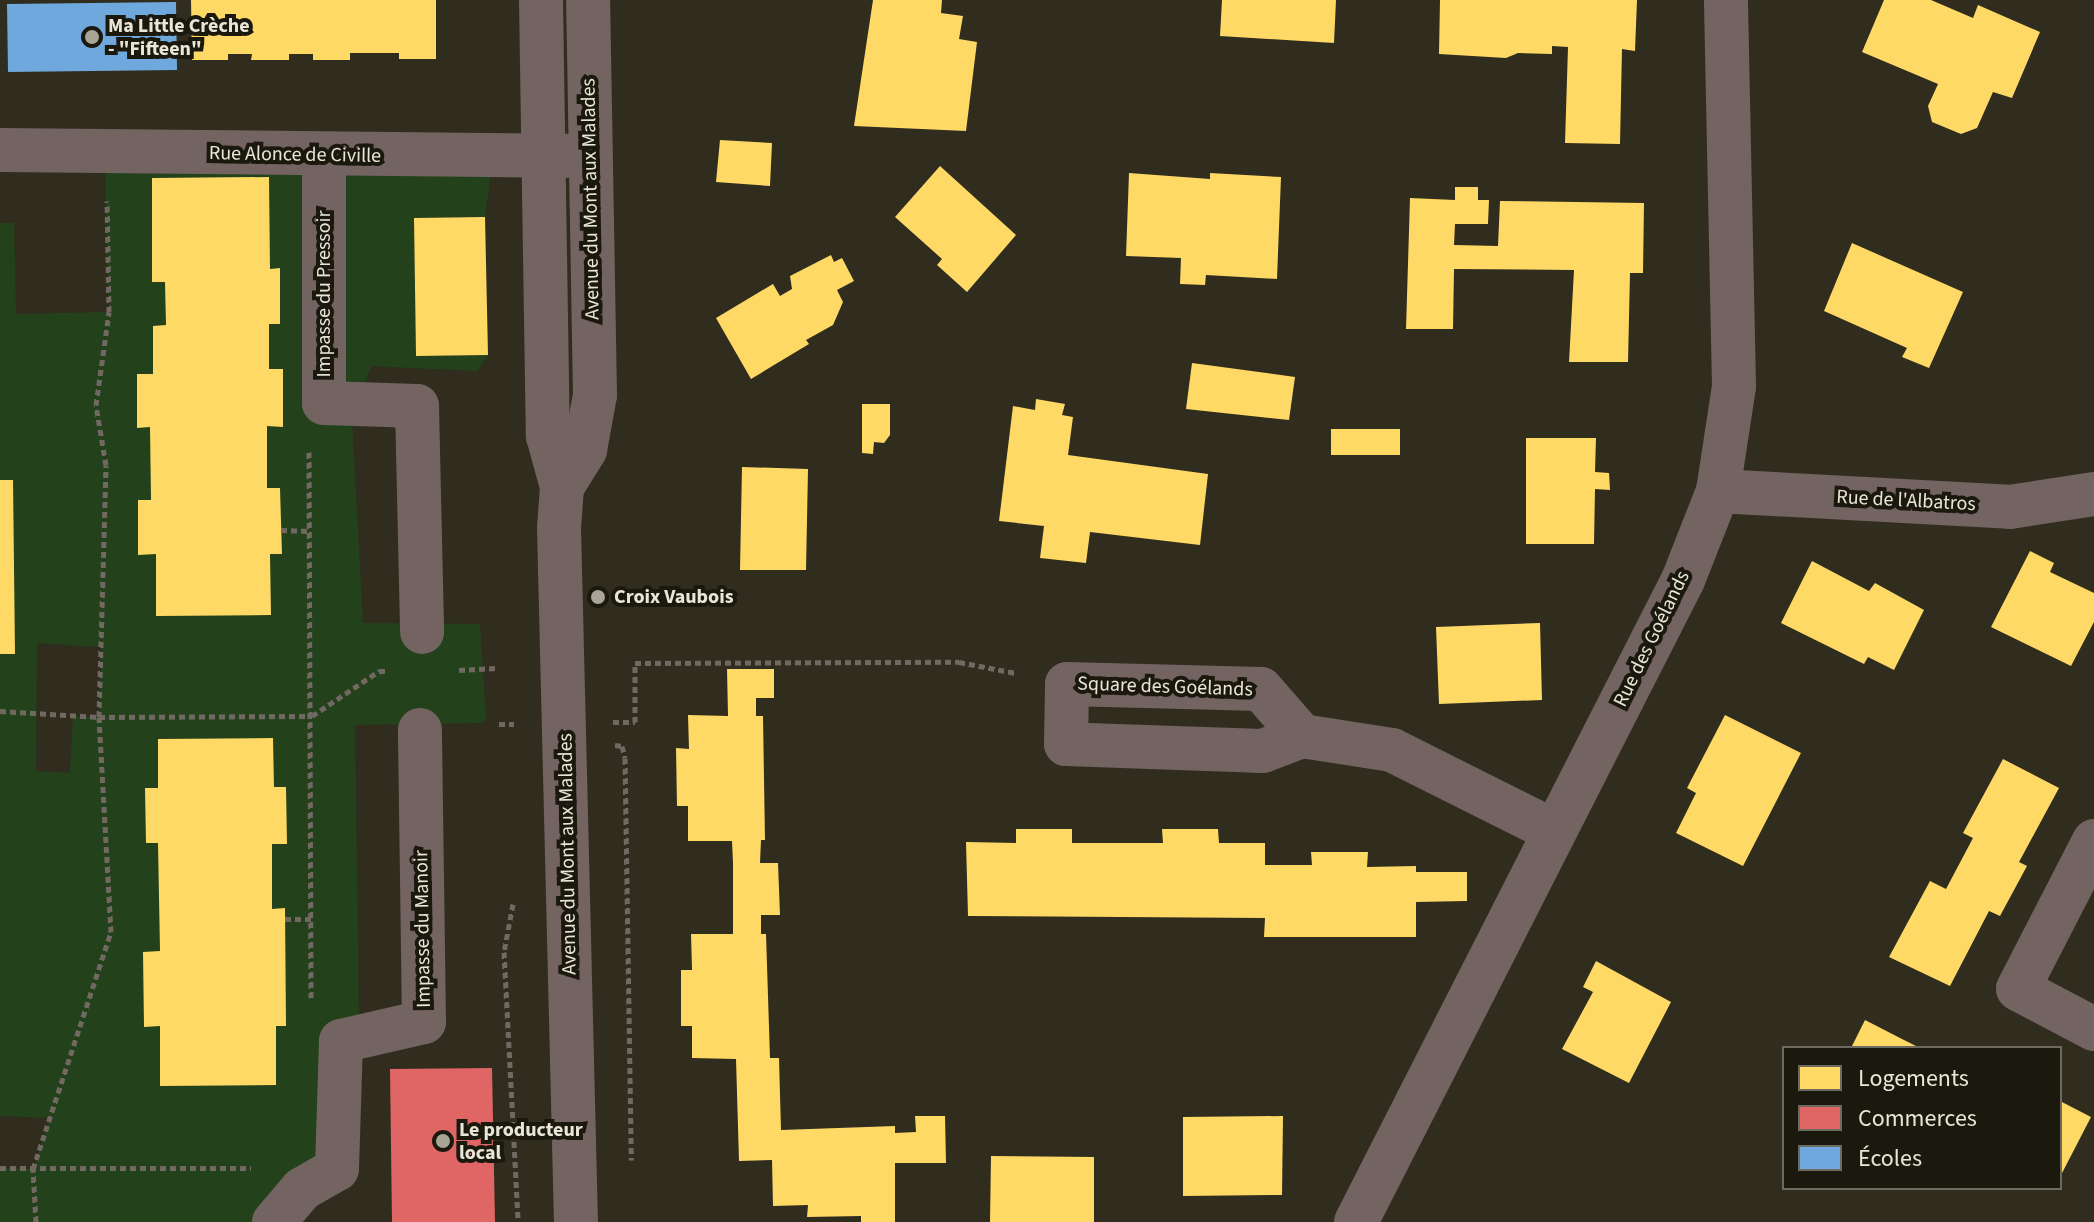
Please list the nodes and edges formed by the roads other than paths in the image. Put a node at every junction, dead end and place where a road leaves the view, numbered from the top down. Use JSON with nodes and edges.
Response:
{"nodes":[{"id":1,"x":541,"y":0,"type":"edge"},
{"id":2,"x":588,"y":0,"type":"edge"},
{"id":3,"x":1726,"y":0,"type":"edge"},
{"id":4,"x":0,"y":150,"type":"edge"},
{"id":5,"x":324,"y":155,"type":"junction"},
{"id":6,"x":532,"y":156,"type":"junction"},
{"id":7,"x":590,"y":156,"type":"junction"},
{"id":8,"x":562,"y":487,"type":"junction"},
{"id":9,"x":1718,"y":491,"type":"junction"},
{"id":10,"x":2094,"y":494,"type":"edge"},
{"id":11,"x":422,"y":632,"type":"dead end"},
{"id":12,"x":420,"y":730,"type":"dead end"},
{"id":13,"x":1302,"y":736,"type":"junction"},
{"id":14,"x":1554,"y":831,"type":"junction"},
{"id":15,"x":2094,"y":841,"type":"edge"},
{"id":16,"x":2094,"y":1029,"type":"edge"},
{"id":17,"x":274,"y":1222,"type":"edge"},
{"id":18,"x":576,"y":1222,"type":"edge"},
{"id":19,"x":1356,"y":1222,"type":"edge"}],
"edges":[{"from":1,"to":6,"type":"street","name":"Avenue du Mont aux Malades"},
{"from":2,"to":7,"type":"street","name":"Avenue du Mont aux Malades"},
{"from":3,"to":9,"type":"street","name":"Rue des Goélands"},
{"from":4,"to":5,"type":"street","name":"Rue Alonce de Civille"},
{"from":5,"to":6,"type":"street","name":"Rue Alonce de Civille"},
{"from":5,"to":11,"type":"street","name":"Impasse du Pressoir"},
{"from":6,"to":7,"type":"street","name":"Rue Alonce de Civille"},
{"from":6,"to":8,"type":"street","name":"Avenue du Mont aux Malades"},
{"from":7,"to":8,"type":"street","name":"Avenue du Mont aux Malades"},
{"from":8,"to":18,"type":"street","name":"Avenue du Mont aux Malades"},
{"from":9,"to":10,"type":"street","name":"Rue de l'Albatros"},
{"from":9,"to":14,"type":"street","name":"Rue des Goélands"},
{"from":12,"to":17,"type":"street","name":"Impasse du Manoir"},
{"from":13,"to":13,"type":"street","name":"Square des Goélands"},
{"from":13,"to":14,"type":"street","name":"Square des Goélands"},
{"from":14,"to":19,"type":"street","name":"Rue des Goélands"},
{"from":15,"to":16,"type":"street"}]}
